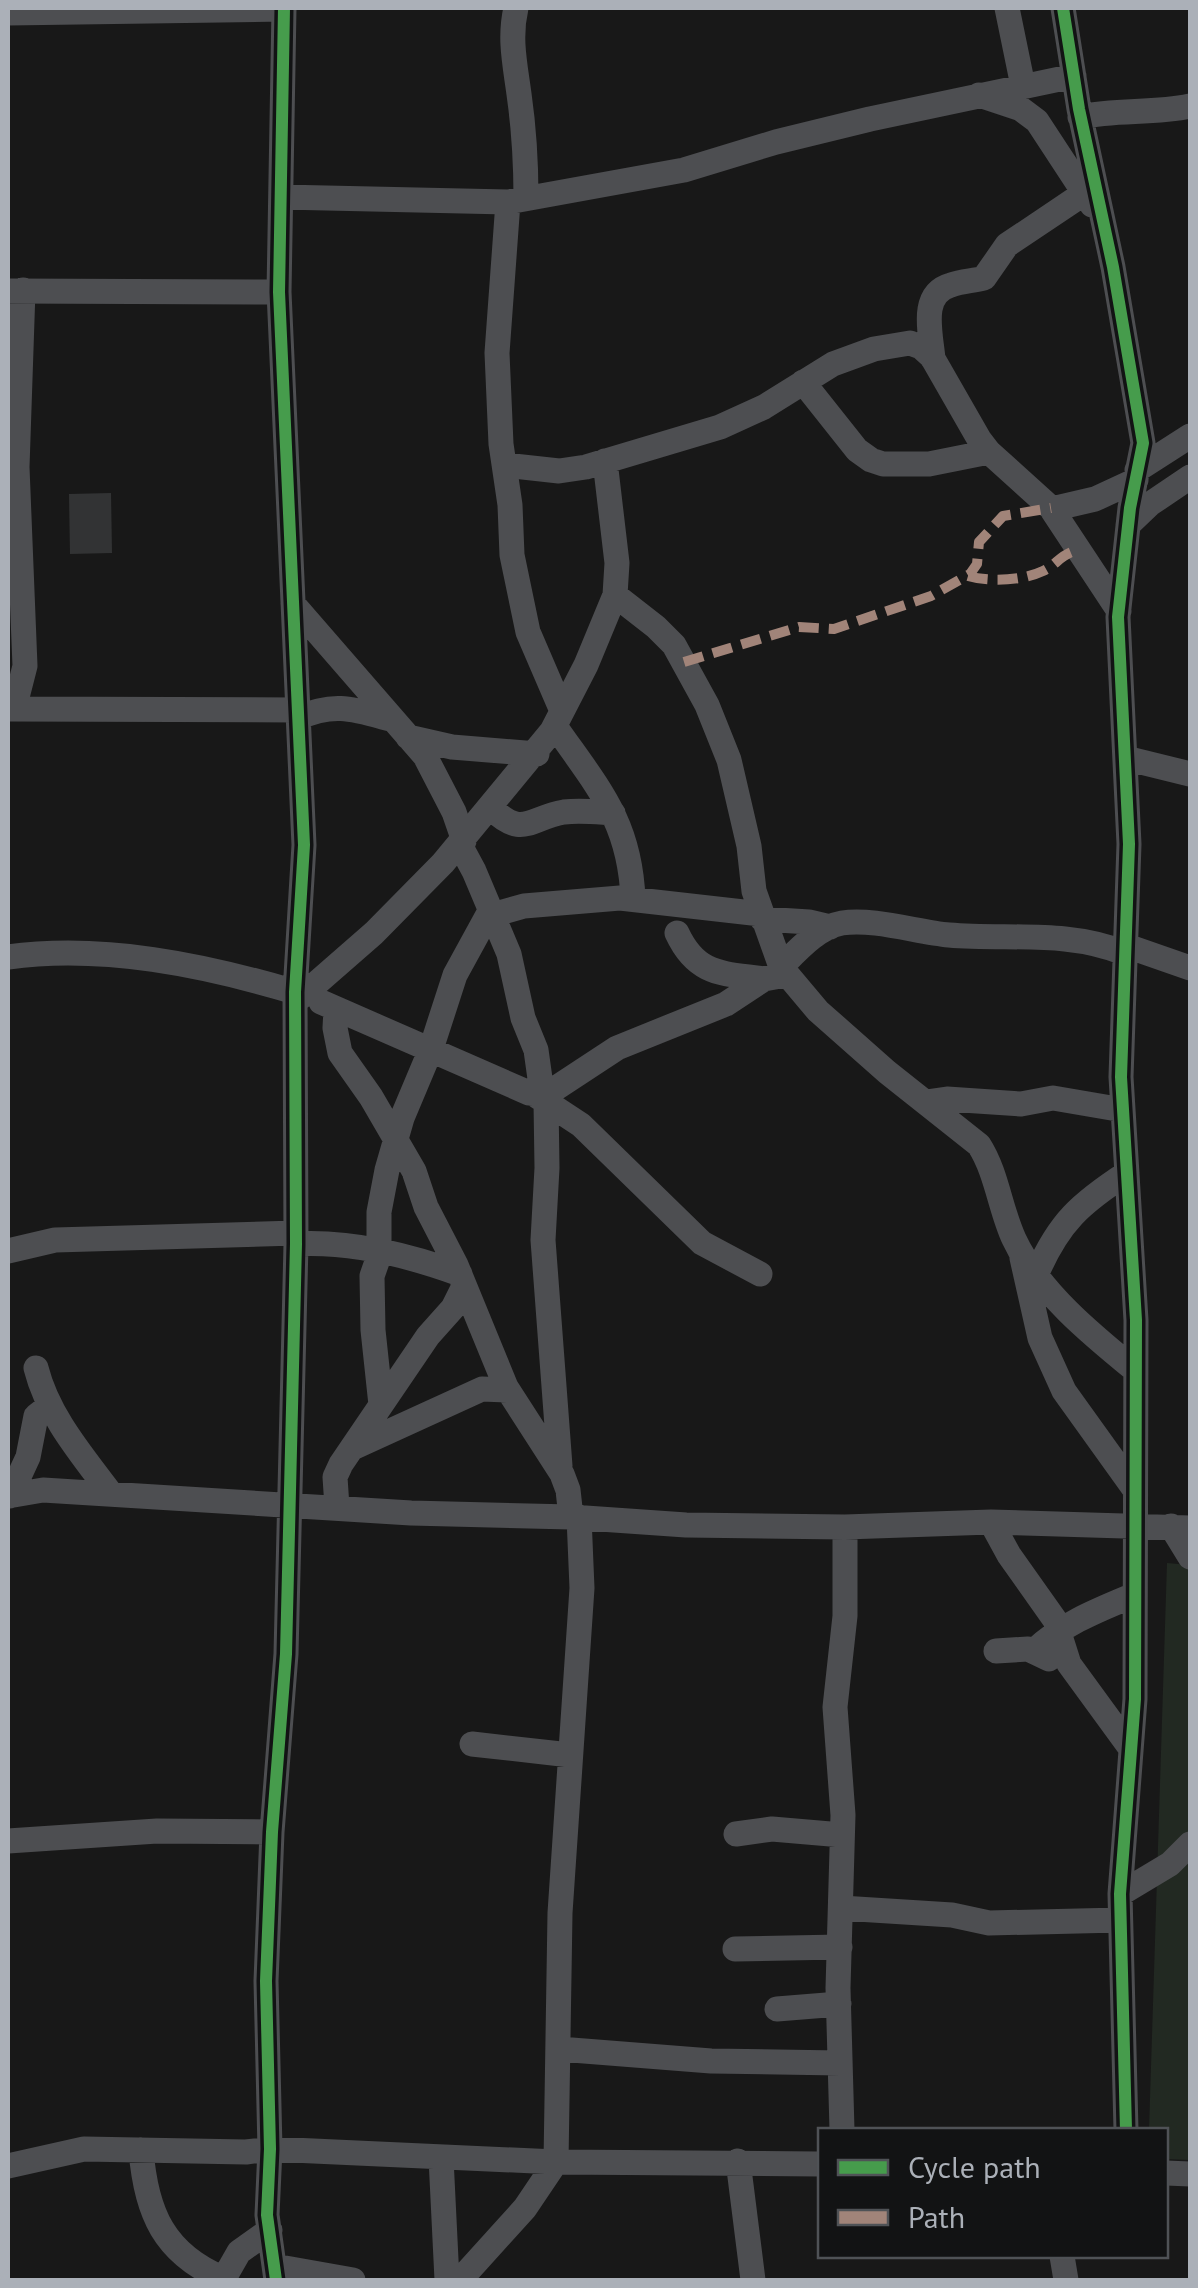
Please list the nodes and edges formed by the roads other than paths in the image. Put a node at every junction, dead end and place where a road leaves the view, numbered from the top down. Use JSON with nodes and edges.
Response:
{"nodes":[{"id":1,"x":284,"y":8,"type":"edge"},
{"id":2,"x":516,"y":8,"type":"edge"},
{"id":3,"x":1006,"y":8,"type":"edge"},
{"id":4,"x":1063,"y":8,"type":"edge"},
{"id":5,"x":73,"y":9,"type":"edge"},
{"id":6,"x":151,"y":9,"type":"edge"},
{"id":7,"x":8,"y":13,"type":"edge"},
{"id":8,"x":1074,"y":76,"type":"junction"},
{"id":9,"x":1028,"y":85,"type":"junction"},
{"id":10,"x":979,"y":95,"type":"junction"},
{"id":11,"x":1190,"y":106,"type":"edge"},
{"id":12,"x":1080,"y":117,"type":"junction"},
{"id":13,"x":1049,"y":136,"type":"junction"},
{"id":14,"x":1083,"y":194,"type":"junction"},
{"id":15,"x":281,"y":197,"type":"junction"},
{"id":16,"x":517,"y":200,"type":"junction"},
{"id":17,"x":1102,"y":216,"type":"junction"},
{"id":18,"x":15,"y":291,"type":"edge"},
{"id":19,"x":279,"y":292,"type":"junction"},
{"id":20,"x":933,"y":359,"type":"junction"},
{"id":21,"x":803,"y":382,"type":"junction"},
{"id":22,"x":1190,"y":436,"type":"edge"},
{"id":23,"x":989,"y":452,"type":"junction"},
{"id":24,"x":605,"y":461,"type":"junction"},
{"id":25,"x":504,"y":465,"type":"junction"},
{"id":26,"x":1136,"y":475,"type":"junction"},
{"id":27,"x":1190,"y":477,"type":"edge"},
{"id":28,"x":1052,"y":509,"type":"junction"},
{"id":29,"x":1128,"y":524,"type":"junction"},
{"id":30,"x":615,"y":596,"type":"junction"},
{"id":31,"x":293,"y":604,"type":"junction"},
{"id":32,"x":1119,"y":610,"type":"junction"},
{"id":33,"x":12,"y":701,"type":"edge"},
{"id":34,"x":298,"y":714,"type":"junction"},
{"id":35,"x":558,"y":718,"type":"junction"},
{"id":36,"x":399,"y":728,"type":"junction"},
{"id":37,"x":536,"y":754,"type":"junction"},
{"id":38,"x":1126,"y":758,"type":"junction"},
{"id":39,"x":1190,"y":774,"type":"edge"},
{"id":40,"x":491,"y":808,"type":"junction"},
{"id":41,"x":614,"y":813,"type":"junction"},
{"id":42,"x":462,"y":843,"type":"junction"},
{"id":43,"x":633,"y":899,"type":"junction"},
{"id":44,"x":491,"y":913,"type":"junction"},
{"id":45,"x":761,"y":916,"type":"junction"},
{"id":46,"x":830,"y":927,"type":"junction"},
{"id":47,"x":677,"y":934,"type":"dead end"},
{"id":48,"x":1124,"y":949,"type":"junction"},
{"id":49,"x":8,"y":958,"type":"edge"},
{"id":50,"x":1190,"y":968,"type":"edge"},
{"id":51,"x":777,"y":973,"type":"junction"},
{"id":52,"x":298,"y":996,"type":"junction"},
{"id":53,"x":336,"y":1009,"type":"junction"},
{"id":54,"x":431,"y":1049,"type":"junction"},
{"id":55,"x":540,"y":1096,"type":"junction"},
{"id":56,"x":926,"y":1102,"type":"junction"},
{"id":57,"x":1124,"y":1110,"type":"junction"},
{"id":58,"x":395,"y":1139,"type":"junction"},
{"id":59,"x":1127,"y":1174,"type":"junction"},
{"id":60,"x":296,"y":1238,"type":"junction"},
{"id":61,"x":1020,"y":1248,"type":"junction"},
{"id":62,"x":8,"y":1251,"type":"edge"},
{"id":63,"x":379,"y":1252,"type":"junction"},
{"id":64,"x":1037,"y":1273,"type":"junction"},
{"id":65,"x":760,"y":1274,"type":"dead end"},
{"id":66,"x":462,"y":1280,"type":"junction"},
{"id":67,"x":36,"y":1368,"type":"dead end"},
{"id":68,"x":1136,"y":1370,"type":"junction"},
{"id":69,"x":508,"y":1390,"type":"junction"},
{"id":70,"x":381,"y":1405,"type":"junction"},
{"id":71,"x":50,"y":1406,"type":"junction"},
{"id":72,"x":352,"y":1449,"type":"junction"},
{"id":73,"x":560,"y":1470,"type":"junction"},
{"id":74,"x":1135,"y":1490,"type":"junction"},
{"id":75,"x":112,"y":1494,"type":"junction"},
{"id":76,"x":8,"y":1496,"type":"edge"},
{"id":77,"x":290,"y":1504,"type":"junction"},
{"id":78,"x":337,"y":1507,"type":"junction"},
{"id":79,"x":575,"y":1517,"type":"junction"},
{"id":80,"x":991,"y":1522,"type":"junction"},
{"id":81,"x":1134,"y":1524,"type":"junction"},
{"id":82,"x":845,"y":1527,"type":"junction"},
{"id":83,"x":1180,"y":1527,"type":"edge"},
{"id":84,"x":1190,"y":1557,"type":"edge"},
{"id":85,"x":1134,"y":1595,"type":"junction"},
{"id":86,"x":1059,"y":1630,"type":"junction"},
{"id":87,"x":1034,"y":1651,"type":"junction"},
{"id":88,"x":996,"y":1652,"type":"dead end"},
{"id":89,"x":1072,"y":1668,"type":"junction"},
{"id":90,"x":472,"y":1744,"type":"dead end"},
{"id":91,"x":1131,"y":1749,"type":"junction"},
{"id":92,"x":570,"y":1755,"type":"junction"},
{"id":93,"x":272,"y":1832,"type":"junction"},
{"id":94,"x":736,"y":1834,"type":"dead end"},
{"id":95,"x":842,"y":1835,"type":"junction"},
{"id":96,"x":8,"y":1841,"type":"edge"},
{"id":97,"x":1190,"y":1844,"type":"edge"},
{"id":98,"x":1120,"y":1894,"type":"junction"},
{"id":99,"x":841,"y":1908,"type":"junction"},
{"id":100,"x":1120,"y":1920,"type":"junction"},
{"id":101,"x":840,"y":1947,"type":"junction"},
{"id":102,"x":735,"y":1949,"type":"dead end"},
{"id":103,"x":839,"y":2004,"type":"junction"},
{"id":104,"x":777,"y":2009,"type":"dead end"},
{"id":105,"x":559,"y":2049,"type":"junction"},
{"id":106,"x":840,"y":2063,"type":"junction"},
{"id":107,"x":842,"y":2128,"type":"edge"},
{"id":108,"x":1126,"y":2128,"type":"edge"},
{"id":109,"x":270,"y":2148,"type":"junction"},
{"id":110,"x":141,"y":2150,"type":"junction"},
{"id":111,"x":441,"y":2158,"type":"junction"},
{"id":112,"x":738,"y":2161,"type":"junction"},
{"id":113,"x":556,"y":2162,"type":"junction"},
{"id":114,"x":818,"y":2164,"type":"edge"},
{"id":115,"x":8,"y":2166,"type":"edge"},
{"id":116,"x":270,"y":2230,"type":"junction"},
{"id":117,"x":275,"y":2273,"type":"edge"},
{"id":118,"x":224,"y":2280,"type":"edge"},
{"id":119,"x":354,"y":2280,"type":"edge"},
{"id":120,"x":446,"y":2280,"type":"edge"},
{"id":121,"x":460,"y":2280,"type":"edge"},
{"id":122,"x":753,"y":2280,"type":"edge"}],
"edges":[{"from":1,"to":6,"type":"street"},
{"from":1,"to":15,"type":"street"},
{"from":2,"to":16,"type":"street"},
{"from":3,"to":9,"type":"street"},
{"from":4,"to":8,"type":"street"},
{"from":5,"to":6,"type":"street"},
{"from":5,"to":7,"type":"street"},
{"from":8,"to":9,"type":"street"},
{"from":8,"to":12,"type":"street"},
{"from":9,"to":10,"type":"street"},
{"from":9,"to":13,"type":"street"},
{"from":10,"to":13,"type":"street"},
{"from":10,"to":16,"type":"street"},
{"from":11,"to":12,"type":"street"},
{"from":12,"to":17,"type":"street"},
{"from":13,"to":14,"type":"street"},
{"from":14,"to":17,"type":"street"},
{"from":14,"to":20,"type":"street"},
{"from":15,"to":16,"type":"street"},
{"from":15,"to":19,"type":"street"},
{"from":16,"to":25,"type":"street"},
{"from":17,"to":26,"type":"street"},
{"from":18,"to":19,"type":"street"},
{"from":18,"to":33,"type":"street"},
{"from":19,"to":31,"type":"street"},
{"from":20,"to":21,"type":"street"},
{"from":20,"to":23,"type":"street"},
{"from":21,"to":23,"type":"street"},
{"from":21,"to":24,"type":"street"},
{"from":22,"to":26,"type":"street"},
{"from":23,"to":28,"type":"street"},
{"from":24,"to":25,"type":"street"},
{"from":24,"to":30,"type":"street"},
{"from":25,"to":35,"type":"street"},
{"from":26,"to":28,"type":"street"},
{"from":26,"to":29,"type":"street"},
{"from":27,"to":29,"type":"street"},
{"from":28,"to":32,"type":"street"},
{"from":29,"to":32,"type":"street"},
{"from":30,"to":35,"type":"street"},
{"from":30,"to":45,"type":"street"},
{"from":31,"to":34,"type":"street"},
{"from":31,"to":36,"type":"street"},
{"from":32,"to":38,"type":"street"},
{"from":33,"to":34,"type":"street"},
{"from":34,"to":36,"type":"street"},
{"from":34,"to":52,"type":"street"},
{"from":35,"to":37,"type":"street"},
{"from":35,"to":41,"type":"street"},
{"from":36,"to":37,"type":"street"},
{"from":36,"to":42,"type":"street"},
{"from":37,"to":40,"type":"street"},
{"from":38,"to":39,"type":"street"},
{"from":38,"to":48,"type":"street"},
{"from":40,"to":41,"type":"street"},
{"from":40,"to":42,"type":"street"},
{"from":41,"to":43,"type":"street"},
{"from":42,"to":44,"type":"street"},
{"from":42,"to":52,"type":"street"},
{"from":43,"to":44,"type":"street"},
{"from":43,"to":45,"type":"street"},
{"from":44,"to":54,"type":"street"},
{"from":44,"to":55,"type":"street"},
{"from":45,"to":46,"type":"street"},
{"from":45,"to":51,"type":"street"},
{"from":46,"to":48,"type":"street"},
{"from":46,"to":51,"type":"street"},
{"from":47,"to":51,"type":"street"},
{"from":48,"to":50,"type":"street"},
{"from":48,"to":57,"type":"street"},
{"from":49,"to":52,"type":"street"},
{"from":51,"to":55,"type":"street"},
{"from":51,"to":56,"type":"street"},
{"from":52,"to":53,"type":"street"},
{"from":52,"to":60,"type":"street"},
{"from":53,"to":54,"type":"street"},
{"from":53,"to":58,"type":"street"},
{"from":54,"to":55,"type":"street"},
{"from":54,"to":58,"type":"street"},
{"from":55,"to":65,"type":"street"},
{"from":55,"to":73,"type":"street"},
{"from":56,"to":57,"type":"street"},
{"from":56,"to":61,"type":"street"},
{"from":57,"to":59,"type":"street"},
{"from":58,"to":63,"type":"street"},
{"from":58,"to":66,"type":"street"},
{"from":59,"to":64,"type":"street"},
{"from":59,"to":68,"type":"street"},
{"from":60,"to":62,"type":"street"},
{"from":60,"to":63,"type":"street"},
{"from":60,"to":77,"type":"street"},
{"from":61,"to":64,"type":"street"},
{"from":61,"to":74,"type":"street"},
{"from":63,"to":66,"type":"street"},
{"from":63,"to":70,"type":"street"},
{"from":64,"to":68,"type":"street"},
{"from":66,"to":69,"type":"street"},
{"from":66,"to":70,"type":"street"},
{"from":67,"to":71,"type":"street"},
{"from":68,"to":74,"type":"street"},
{"from":69,"to":72,"type":"street"},
{"from":69,"to":73,"type":"street"},
{"from":70,"to":72,"type":"street"},
{"from":71,"to":75,"type":"street"},
{"from":71,"to":76,"type":"street"},
{"from":72,"to":78,"type":"street"},
{"from":73,"to":79,"type":"street"},
{"from":74,"to":81,"type":"street"},
{"from":75,"to":76,"type":"street"},
{"from":75,"to":77,"type":"street"},
{"from":77,"to":78,"type":"street"},
{"from":77,"to":93,"type":"street"},
{"from":78,"to":79,"type":"street"},
{"from":79,"to":82,"type":"street"},
{"from":79,"to":92,"type":"street"},
{"from":80,"to":81,"type":"street"},
{"from":80,"to":82,"type":"street"},
{"from":80,"to":86,"type":"street"},
{"from":81,"to":83,"type":"street"},
{"from":81,"to":85,"type":"street"},
{"from":82,"to":95,"type":"street"},
{"from":83,"to":84,"type":"street"},
{"from":85,"to":86,"type":"street"},
{"from":85,"to":91,"type":"street"},
{"from":86,"to":87,"type":"street"},
{"from":86,"to":89,"type":"street"},
{"from":87,"to":88,"type":"street"},
{"from":87,"to":89,"type":"street"},
{"from":89,"to":91,"type":"street"},
{"from":90,"to":92,"type":"street"},
{"from":91,"to":98,"type":"street"},
{"from":92,"to":105,"type":"street"},
{"from":93,"to":96,"type":"street"},
{"from":93,"to":109,"type":"street"},
{"from":94,"to":95,"type":"street"},
{"from":95,"to":99,"type":"street"},
{"from":97,"to":98,"type":"street"},
{"from":98,"to":100,"type":"street"},
{"from":99,"to":100,"type":"street"},
{"from":99,"to":101,"type":"street"},
{"from":100,"to":108,"type":"street"},
{"from":101,"to":102,"type":"street"},
{"from":101,"to":103,"type":"street"},
{"from":103,"to":104,"type":"street"},
{"from":103,"to":106,"type":"street"},
{"from":105,"to":106,"type":"street"},
{"from":105,"to":113,"type":"street"},
{"from":106,"to":107,"type":"street"},
{"from":109,"to":110,"type":"street"},
{"from":109,"to":111,"type":"street"},
{"from":109,"to":116,"type":"street"},
{"from":110,"to":115,"type":"street"},
{"from":110,"to":118,"type":"street"},
{"from":111,"to":113,"type":"street"},
{"from":111,"to":120,"type":"street"},
{"from":112,"to":113,"type":"street"},
{"from":112,"to":114,"type":"street"},
{"from":112,"to":122,"type":"street"},
{"from":113,"to":121,"type":"street"},
{"from":116,"to":117,"type":"street"},
{"from":116,"to":118,"type":"street"},
{"from":117,"to":119,"type":"street"}]}
